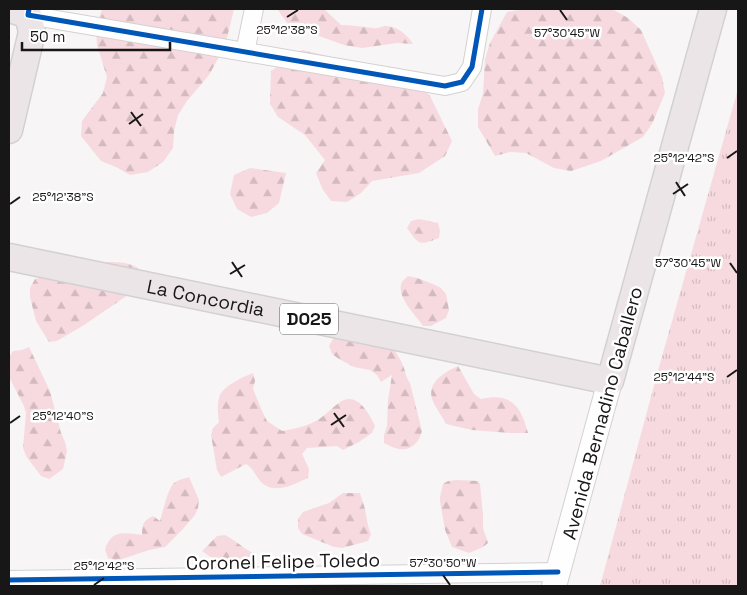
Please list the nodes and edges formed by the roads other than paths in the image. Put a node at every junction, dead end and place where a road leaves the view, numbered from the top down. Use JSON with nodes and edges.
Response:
{"nodes":[{"id":1,"x":254,"y":9,"type":"edge"},
{"id":2,"x":482,"y":9,"type":"edge"},
{"id":3,"x":712,"y":9,"type":"edge"},
{"id":4,"x":22,"y":11,"type":"edge"},
{"id":5,"x":246,"y":52,"type":"junction"},
{"id":6,"x":9,"y":130,"type":"edge"},
{"id":7,"x":9,"y":257,"type":"edge"},
{"id":8,"x":610,"y":381,"type":"junction"},
{"id":9,"x":556,"y":579,"type":"edge"},
{"id":10,"x":9,"y":580,"type":"edge"}],
"edges":[{"from":1,"to":5,"type":"street"},
{"from":2,"to":5,"type":"street"},
{"from":3,"to":8,"type":"main road","name":"Avenida Bernadino Caballero"},
{"from":4,"to":5,"type":"street"},
{"from":4,"to":6,"type":"main road"},
{"from":7,"to":8,"type":"main road","name":"La Concordia","number":"D025"},
{"from":8,"to":9,"type":"street","name":"Avenida Bernadino Caballero"},
{"from":9,"to":10,"type":"street","name":"Coronel Felipe Toledo"}]}
